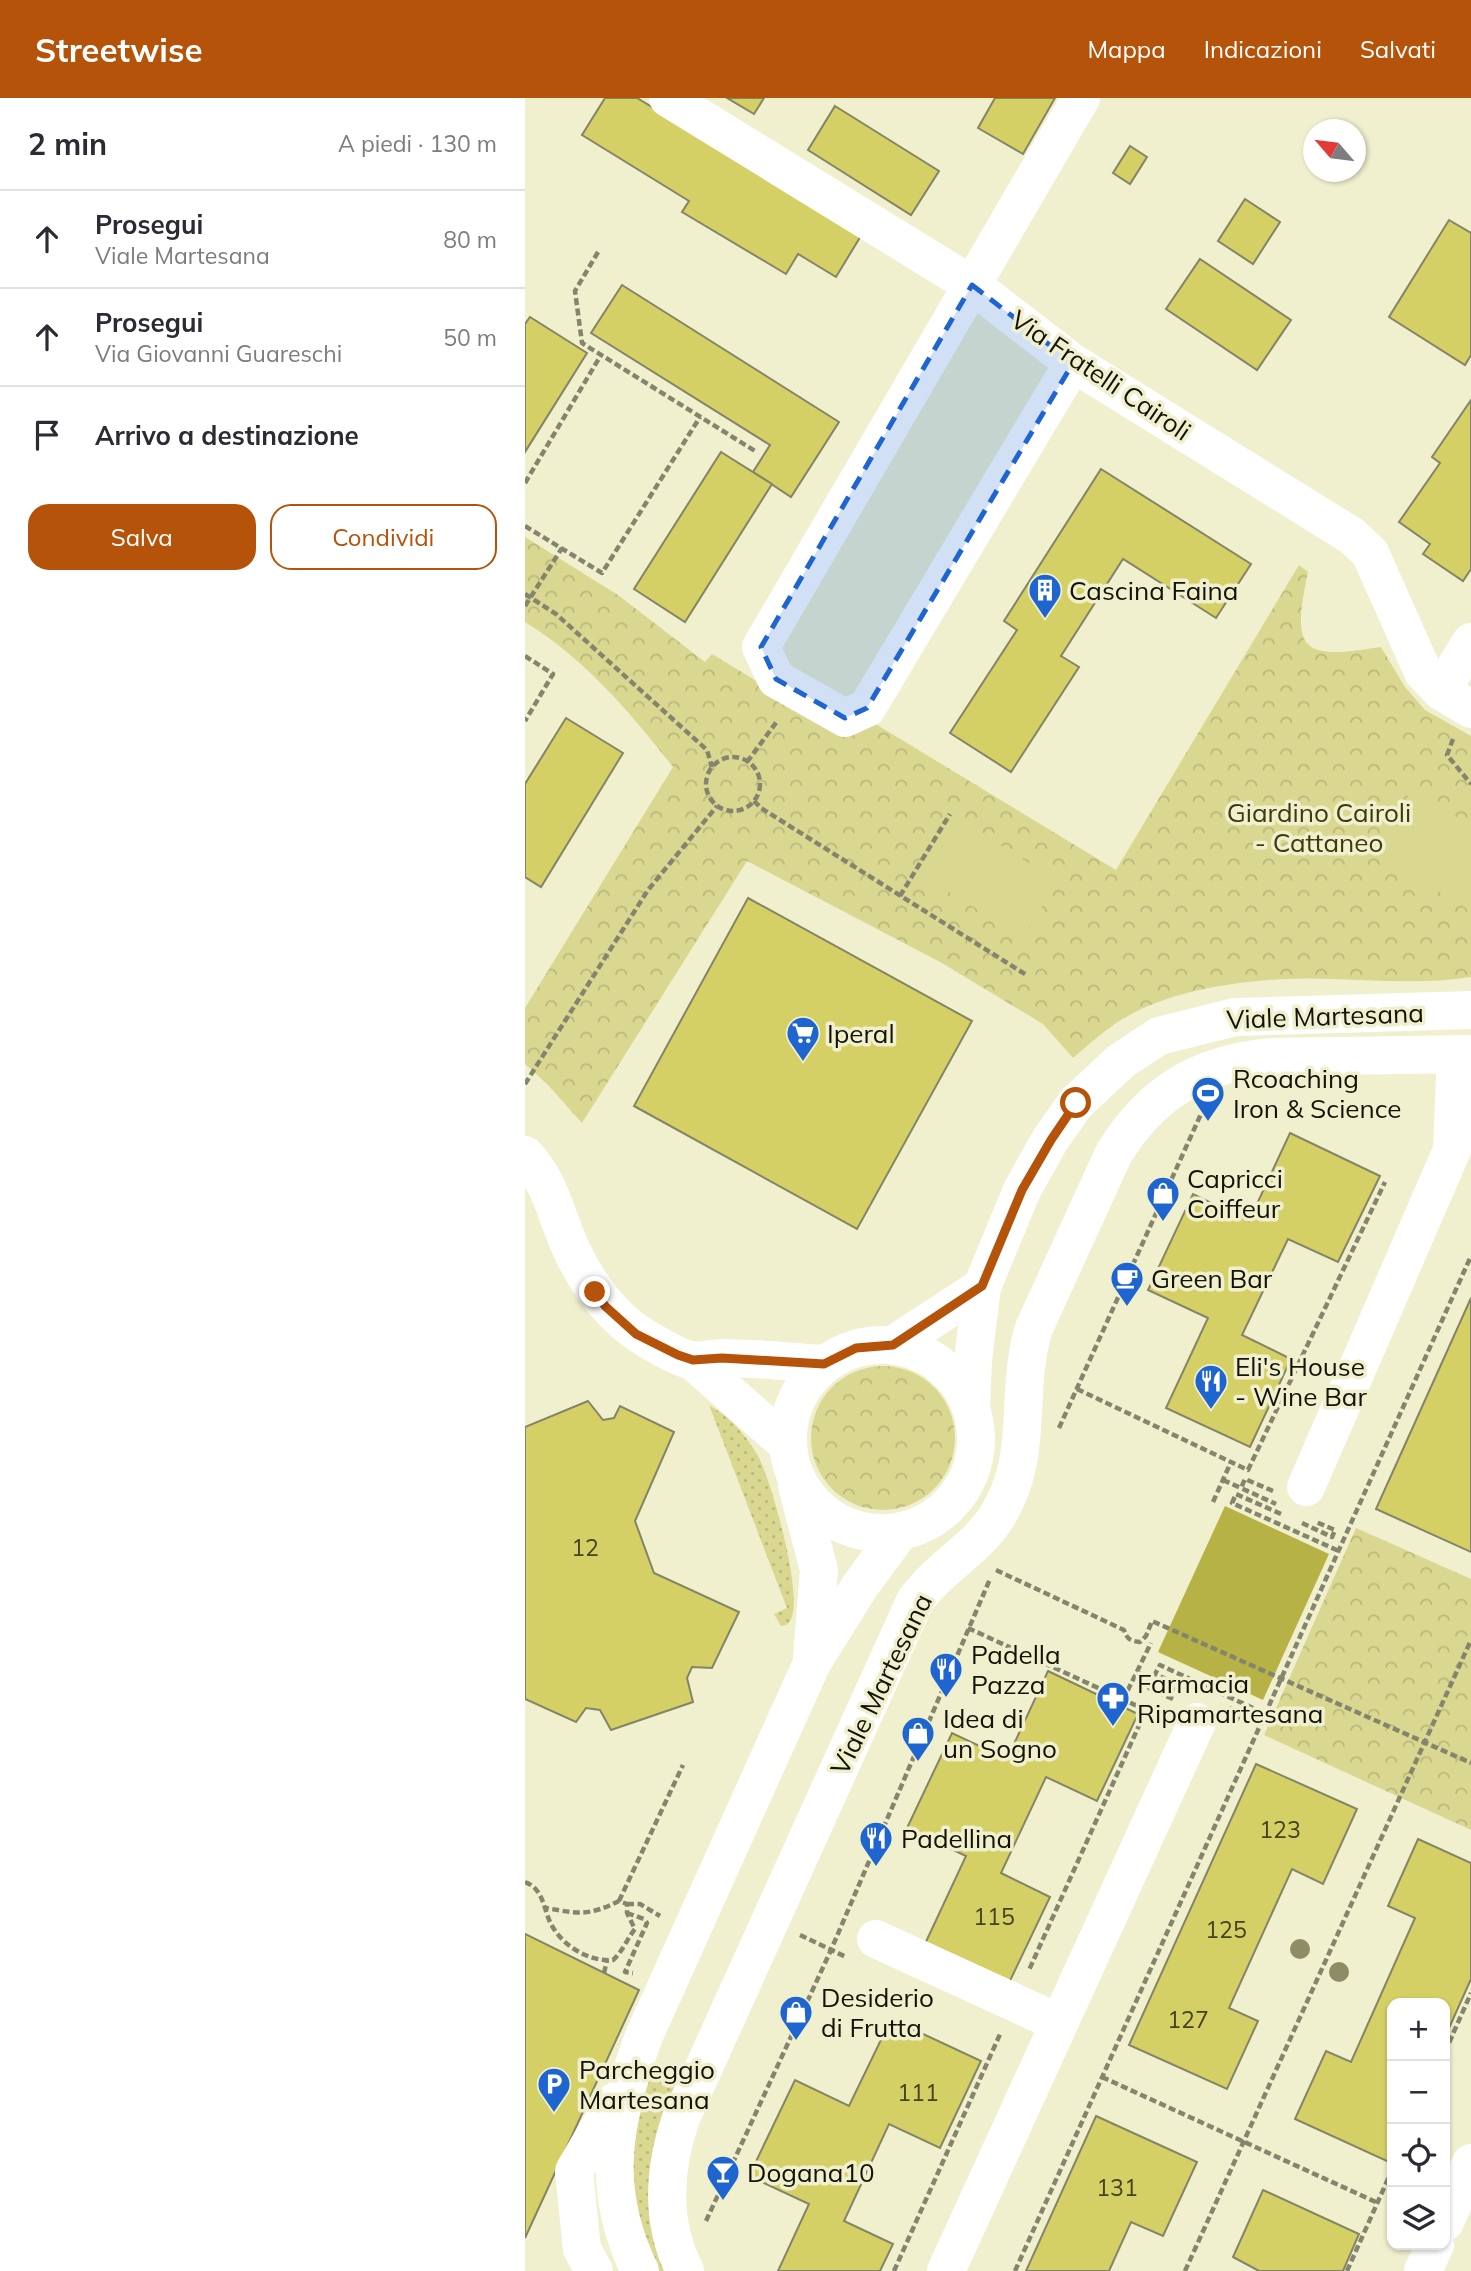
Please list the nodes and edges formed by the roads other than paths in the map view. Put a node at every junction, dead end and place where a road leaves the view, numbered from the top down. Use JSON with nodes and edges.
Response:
{"nodes":[{"id":1,"x":668,"y":98,"type":"edge"},
{"id":2,"x":1081,"y":98,"type":"edge"},
{"id":3,"x":972,"y":285,"type":"junction"},
{"id":4,"x":1073,"y":363,"type":"junction"},
{"id":5,"x":1471,"y":642,"type":"edge"},
{"id":6,"x":1459,"y":702,"type":"edge"},
{"id":7,"x":1471,"y":1010,"type":"edge"},
{"id":8,"x":1464,"y":1055,"type":"edge"},
{"id":9,"x":525,"y":1156,"type":"edge"},
{"id":10,"x":982,"y":1286,"type":"junction"},
{"id":11,"x":893,"y":1345,"type":"junction"},
{"id":12,"x":693,"y":1360,"type":"junction"},
{"id":13,"x":824,"y":1364,"type":"junction"},
{"id":14,"x":971,"y":1406,"type":"junction"},
{"id":15,"x":791,"y":1461,"type":"junction"},
{"id":16,"x":1307,"y":1487,"type":"dead end"},
{"id":17,"x":899,"y":1533,"type":"junction"},
{"id":18,"x":812,"y":1663,"type":"junction"},
{"id":19,"x":1197,"y":1722,"type":"dead end"},
{"id":20,"x":876,"y":1939,"type":"dead end"},
{"id":21,"x":1059,"y":2023,"type":"junction"},
{"id":22,"x":628,"y":2080,"type":"junction"},
{"id":23,"x":1471,"y":2163,"type":"edge"},
{"id":24,"x":1450,"y":2211,"type":"edge"},
{"id":25,"x":1433,"y":2250,"type":"edge"},
{"id":26,"x":594,"y":2271,"type":"edge"},
{"id":27,"x":640,"y":2271,"type":"edge"},
{"id":28,"x":685,"y":2271,"type":"edge"},
{"id":29,"x":946,"y":2271,"type":"edge"},
{"id":30,"x":1423,"y":2271,"type":"edge"}],
"edges":[{"from":1,"to":3,"type":"street","name":"Via Fratelli Cairoli"},
{"from":2,"to":3,"type":"street"},
{"from":3,"to":4,"type":"street","name":"Via Fratelli Cairoli"},
{"from":3,"to":4,"type":"street"},
{"from":4,"to":6,"type":"street","name":"Via Fratelli Cairoli"},
{"from":5,"to":6,"type":"street"},
{"from":7,"to":10,"type":"street","name":"Viale Martesana"},
{"from":8,"to":16,"type":"street","name":"Viale Martesana"},
{"from":8,"to":28,"type":"street","name":"Viale Martesana"},
{"from":9,"to":12,"type":"street"},
{"from":10,"to":11,"type":"street","name":"Viale Martesana"},
{"from":10,"to":14,"type":"street","name":"Viale Martesana"},
{"from":11,"to":13,"type":"street","name":"Viale Martesana"},
{"from":11,"to":14,"type":"street","name":"Viale Martesana"},
{"from":12,"to":13,"type":"street"},
{"from":12,"to":15,"type":"street"},
{"from":13,"to":15,"type":"street","name":"Viale Martesana"},
{"from":14,"to":17,"type":"street","name":"Viale Martesana"},
{"from":15,"to":17,"type":"street","name":"Viale Martesana"},
{"from":15,"to":18,"type":"street","name":"Viale Martesana"},
{"from":17,"to":18,"type":"street","name":"Viale Martesana"},
{"from":18,"to":22,"type":"street","name":"Viale Martesana"},
{"from":19,"to":21,"type":"street"},
{"from":20,"to":21,"type":"street"},
{"from":21,"to":29,"type":"street"},
{"from":22,"to":26,"type":"street"},
{"from":22,"to":27,"type":"street","name":"Viale Martesana"},
{"from":23,"to":24,"type":"street"},
{"from":25,"to":30,"type":"street"}]}
